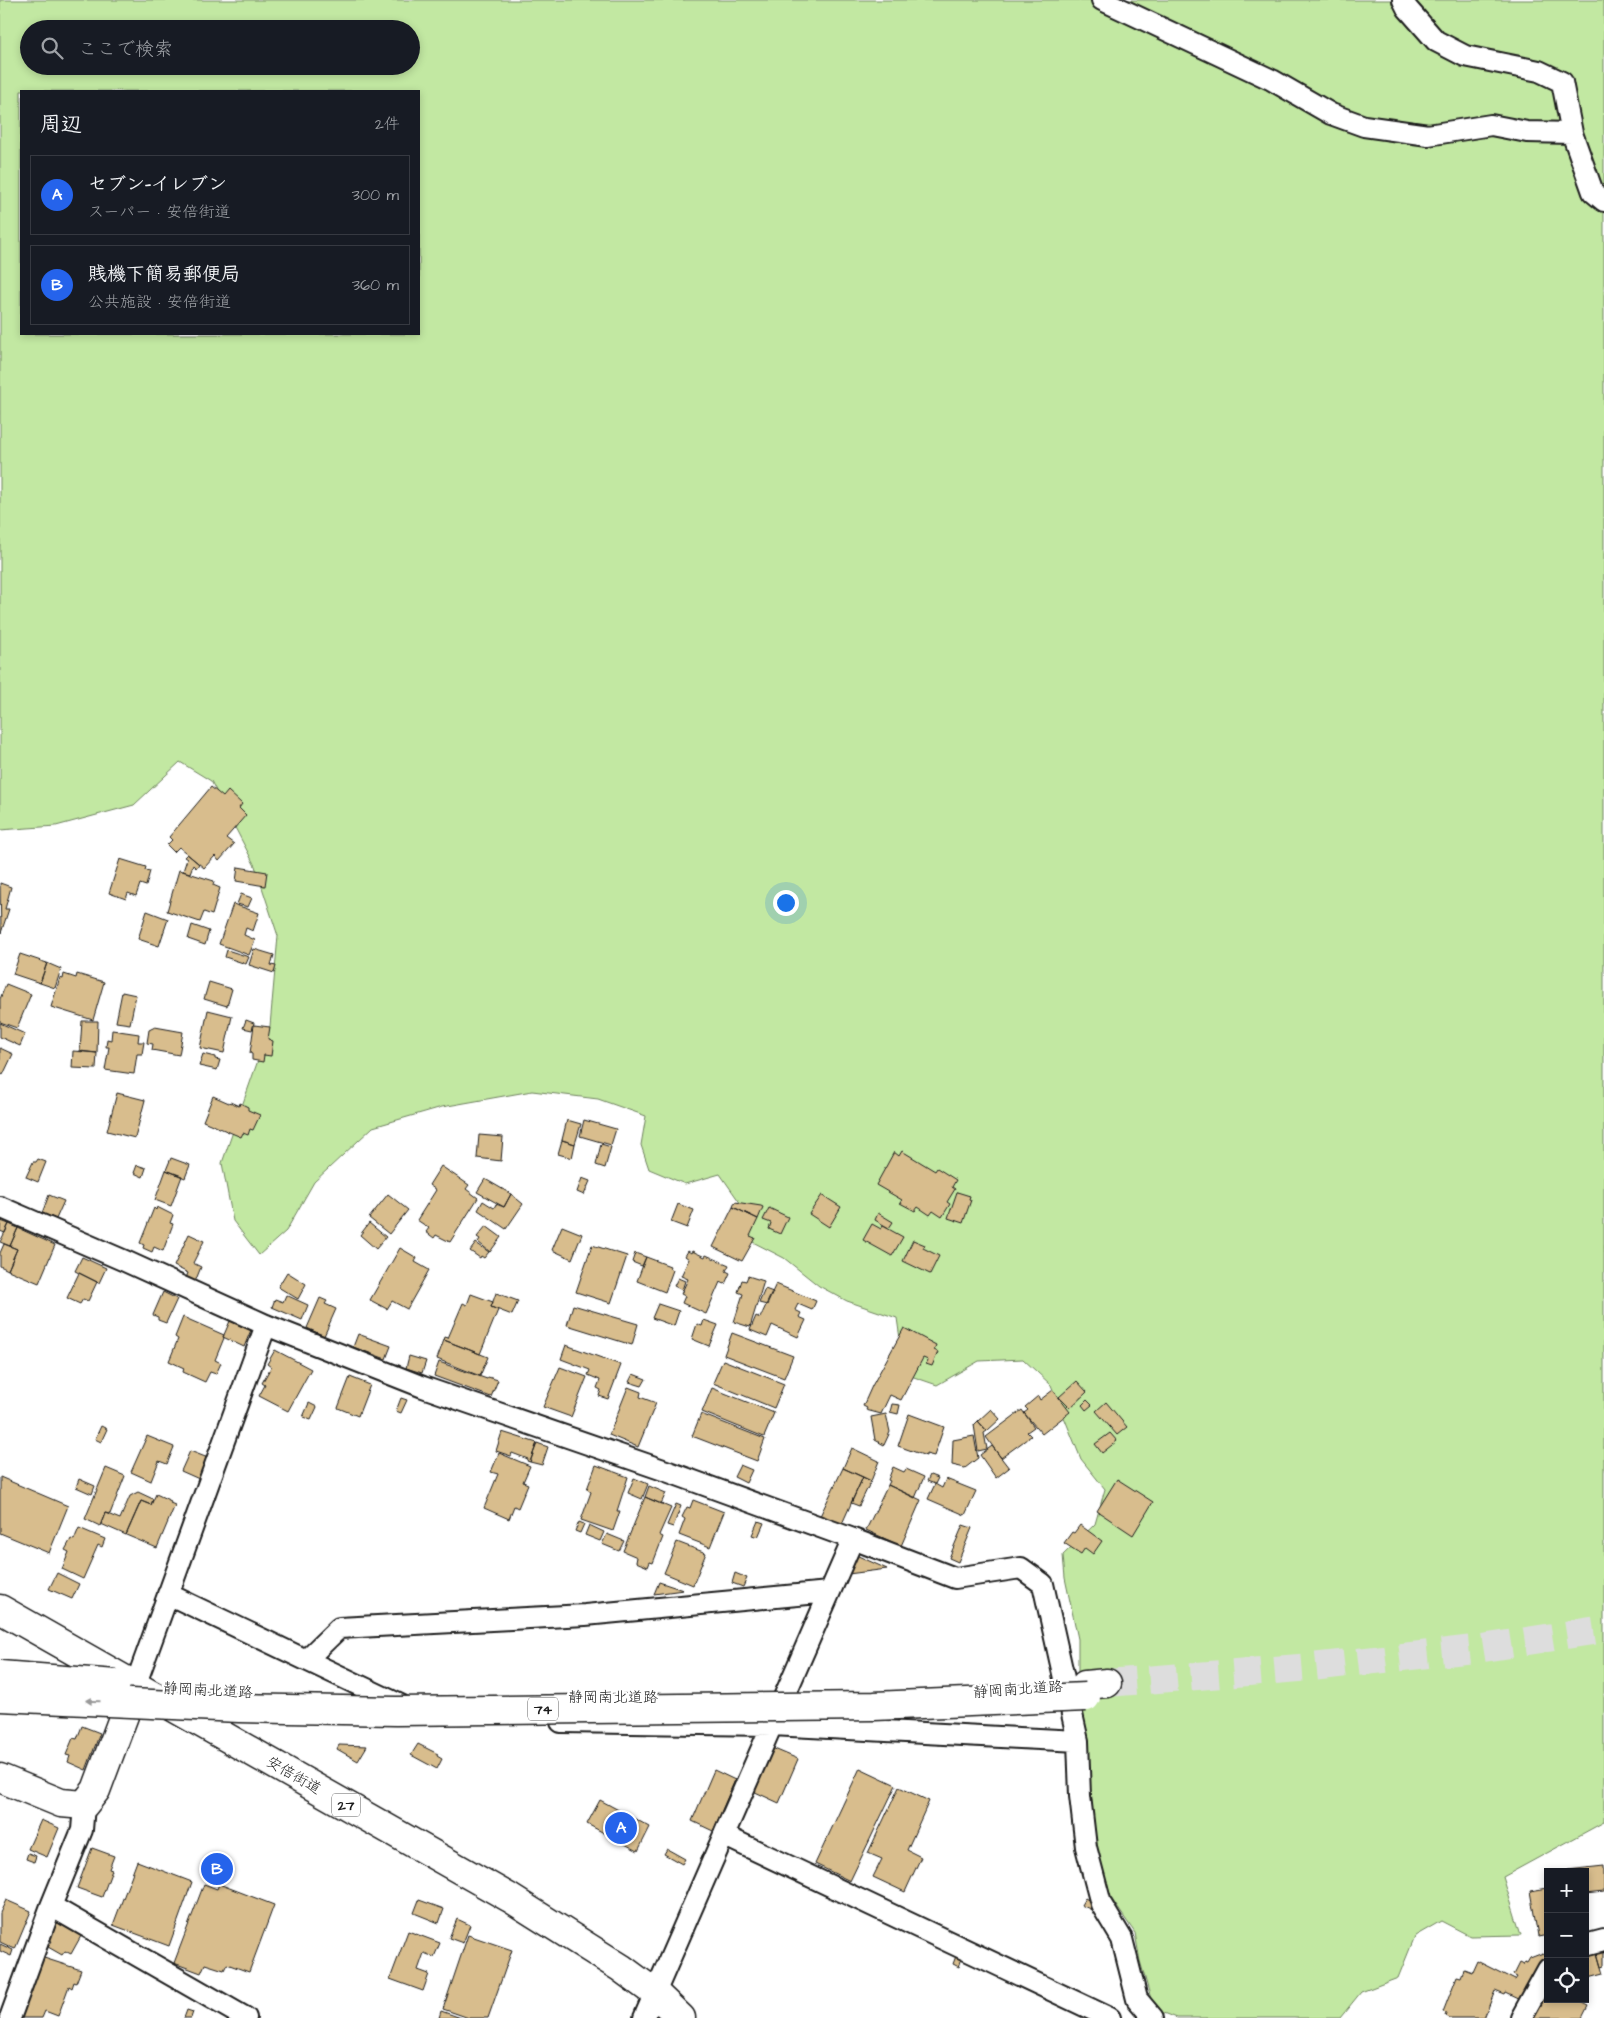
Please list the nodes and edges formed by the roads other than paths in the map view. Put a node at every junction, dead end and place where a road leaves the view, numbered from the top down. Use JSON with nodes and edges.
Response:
{"nodes":[{"id":1,"x":1102,"y":0,"type":"edge"},
{"id":2,"x":1403,"y":0,"type":"edge"},
{"id":3,"x":1572,"y":133,"type":"junction"},
{"id":4,"x":1604,"y":200,"type":"edge"},
{"id":5,"x":0,"y":1207,"type":"edge"},
{"id":6,"x":266,"y":1325,"type":"junction"},
{"id":7,"x":852,"y":1539,"type":"junction"},
{"id":8,"x":829,"y":1592,"type":"junction"},
{"id":9,"x":168,"y":1594,"type":"junction"},
{"id":10,"x":0,"y":1609,"type":"edge"},
{"id":11,"x":306,"y":1660,"type":"junction"},
{"id":12,"x":0,"y":1675,"type":"edge"},
{"id":13,"x":135,"y":1686,"type":"junction"},
{"id":14,"x":0,"y":1698,"type":"edge"},
{"id":15,"x":772,"y":1725,"type":"junction"},
{"id":16,"x":1078,"y":1741,"type":"junction"},
{"id":17,"x":0,"y":1778,"type":"edge"},
{"id":18,"x":84,"y":1805,"type":"junction"},
{"id":19,"x":725,"y":1836,"type":"junction"},
{"id":20,"x":51,"y":1906,"type":"junction"},
{"id":21,"x":1604,"y":1940,"type":"edge"},
{"id":22,"x":1589,"y":1944,"type":"edge"},
{"id":23,"x":1544,"y":1976,"type":"edge"},
{"id":24,"x":655,"y":1993,"type":"junction"},
{"id":25,"x":10,"y":2018,"type":"edge"},
{"id":26,"x":246,"y":2018,"type":"edge"},
{"id":27,"x":644,"y":2018,"type":"edge"},
{"id":28,"x":681,"y":2018,"type":"edge"},
{"id":29,"x":1110,"y":2018,"type":"edge"},
{"id":30,"x":1153,"y":2018,"type":"edge"},
{"id":31,"x":1521,"y":2018,"type":"edge"}],
"edges":[{"from":1,"to":3,"type":"street"},
{"from":2,"to":3,"type":"street"},
{"from":3,"to":4,"type":"street"},
{"from":5,"to":6,"type":"street"},
{"from":6,"to":7,"type":"street"},
{"from":6,"to":9,"type":"street"},
{"from":7,"to":8,"type":"street"},
{"from":7,"to":16,"type":"street"},
{"from":8,"to":11,"type":"street"},
{"from":8,"to":15,"type":"street"},
{"from":9,"to":11,"type":"street"},
{"from":9,"to":13,"type":"street"},
{"from":10,"to":13,"type":"main road","name":"安倍街道","number":"27"},
{"from":11,"to":15,"type":"street"},
{"from":12,"to":14,"type":"main road","name":"静岡南北道路","number":"74","one_way":true,"bridge":true},
{"from":13,"to":18,"type":"main road"},
{"from":13,"to":24,"type":"main road","name":"安倍街道","number":"27"},
{"from":15,"to":16,"type":"street"},
{"from":15,"to":19,"type":"street"},
{"from":16,"to":30,"type":"street"},
{"from":17,"to":18,"type":"main road"},
{"from":18,"to":20,"type":"street"},
{"from":19,"to":24,"type":"street"},
{"from":19,"to":29,"type":"street"},
{"from":20,"to":25,"type":"street"},
{"from":20,"to":26,"type":"street"},
{"from":21,"to":22,"type":"street"},
{"from":23,"to":31,"type":"street"},
{"from":24,"to":27,"type":"street"},
{"from":24,"to":28,"type":"main road","name":"安倍街道","number":"27"}]}
